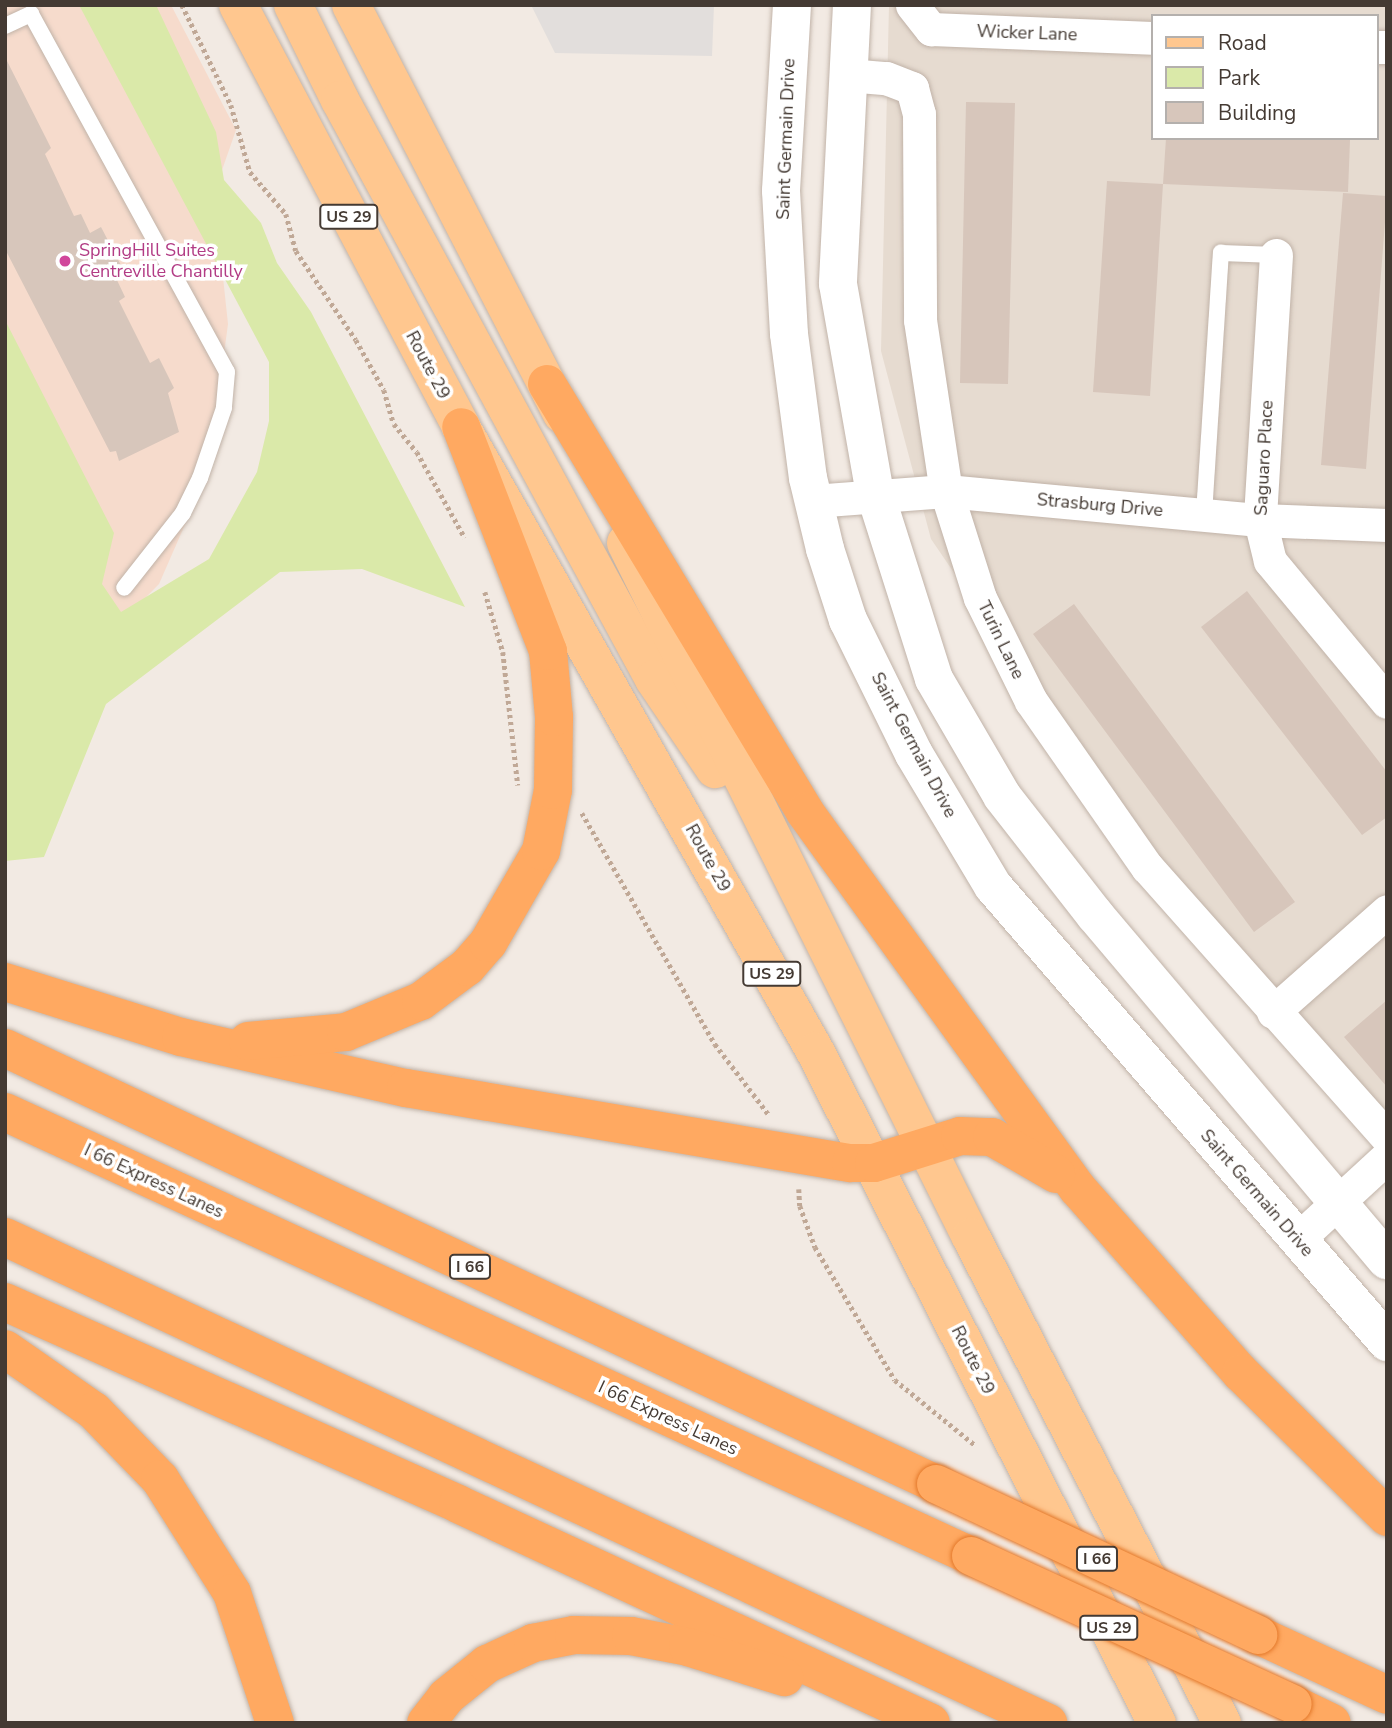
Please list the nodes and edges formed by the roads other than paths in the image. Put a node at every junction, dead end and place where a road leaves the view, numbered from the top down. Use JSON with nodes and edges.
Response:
{"nodes":[{"id":1,"x":238,"y":5,"type":"edge"},
{"id":2,"x":293,"y":5,"type":"edge"},
{"id":3,"x":351,"y":5,"type":"edge"},
{"id":4,"x":792,"y":5,"type":"edge"},
{"id":5,"x":852,"y":5,"type":"edge"},
{"id":6,"x":912,"y":5,"type":"edge"},
{"id":7,"x":5,"y":26,"type":"edge"},
{"id":8,"x":1150,"y":38,"type":"edge"},
{"id":9,"x":848,"y":75,"type":"junction"},
{"id":10,"x":1276,"y":255,"type":"joint"},
{"id":11,"x":547,"y":384,"type":"junction"},
{"id":12,"x":461,"y":427,"type":"junction"},
{"id":13,"x":946,"y":491,"type":"junction"},
{"id":14,"x":875,"y":493,"type":"junction"},
{"id":15,"x":814,"y":501,"type":"junction"},
{"id":16,"x":1204,"y":514,"type":"junction"},
{"id":17,"x":1260,"y":520,"type":"junction"},
{"id":18,"x":1387,"y":525,"type":"edge"},
{"id":19,"x":124,"y":588,"type":"dead end"},
{"id":20,"x":1387,"y":702,"type":"edge"},
{"id":21,"x":804,"y":902,"type":"junction"},
{"id":22,"x":1387,"y":911,"type":"edge"},
{"id":23,"x":5,"y":982,"type":"edge"},
{"id":24,"x":1273,"y":1012,"type":"junction"},
{"id":25,"x":181,"y":1037,"type":"junction"},
{"id":26,"x":5,"y":1048,"type":"edge"},
{"id":27,"x":5,"y":1112,"type":"edge"},
{"id":28,"x":1387,"y":1137,"type":"edge"},
{"id":29,"x":927,"y":1146,"type":"junction"},
{"id":30,"x":1387,"y":1157,"type":"edge"},
{"id":31,"x":874,"y":1163,"type":"junction"},
{"id":32,"x":1078,"y":1189,"type":"junction"},
{"id":33,"x":1338,"y":1202,"type":"junction"},
{"id":34,"x":5,"y":1237,"type":"edge"},
{"id":35,"x":1298,"y":1240,"type":"junction"},
{"id":36,"x":1387,"y":1260,"type":"edge"},
{"id":37,"x":5,"y":1302,"type":"edge"},
{"id":38,"x":1387,"y":1342,"type":"edge"},
{"id":39,"x":5,"y":1349,"type":"edge"},
{"id":40,"x":1387,"y":1517,"type":"edge"},
{"id":41,"x":1387,"y":1695,"type":"edge"},
{"id":42,"x":275,"y":1723,"type":"edge"},
{"id":43,"x":426,"y":1723,"type":"edge"},
{"id":44,"x":919,"y":1723,"type":"edge"},
{"id":45,"x":931,"y":1723,"type":"edge"},
{"id":46,"x":1048,"y":1723,"type":"edge"},
{"id":47,"x":1157,"y":1723,"type":"edge"},
{"id":48,"x":1222,"y":1723,"type":"edge"},
{"id":49,"x":1332,"y":1723,"type":"edge"}],
"edges":[{"from":1,"to":12,"type":"main road","name":"Route 29","number":"US 29"},
{"from":2,"to":21,"type":"main road"},
{"from":3,"to":11,"type":"main road"},
{"from":4,"to":15,"type":"street","name":"Saint Germain Drive"},
{"from":5,"to":9,"type":"street"},
{"from":6,"to":8,"type":"street","name":"Wicker Lane"},
{"from":7,"to":19,"type":"lane"},
{"from":9,"to":13,"type":"street","name":"Turin Lane"},
{"from":9,"to":14,"type":"street"},
{"from":10,"to":16,"type":"lane"},
{"from":10,"to":17,"type":"street","name":"Saguaro Place"},
{"from":11,"to":21,"type":"main road"},
{"from":11,"to":32,"type":"highway"},
{"from":12,"to":25,"type":"highway"},
{"from":12,"to":31,"type":"main road","name":"Route 29","number":"US 29"},
{"from":13,"to":14,"type":"street","name":"Strasburg Drive"},
{"from":13,"to":16,"type":"street","name":"Strasburg Drive"},
{"from":13,"to":24,"type":"street","name":"Turin Lane"},
{"from":14,"to":15,"type":"street","name":"Strasburg Drive"},
{"from":14,"to":33,"type":"street"},
{"from":15,"to":35,"type":"street","name":"Saint Germain Drive"},
{"from":16,"to":17,"type":"street","name":"Strasburg Drive"},
{"from":17,"to":18,"type":"street","name":"Strasburg Drive"},
{"from":17,"to":20,"type":"street","name":"Saguaro Place"},
{"from":21,"to":29,"type":"main road"},
{"from":22,"to":24,"type":"street"},
{"from":23,"to":25,"type":"highway"},
{"from":24,"to":28,"type":"street","name":"Turin Lane"},
{"from":25,"to":31,"type":"highway"},
{"from":26,"to":41,"type":"highway","number":"I 66","bridge":true},
{"from":27,"to":49,"type":"highway","name":"I 66 Express Lanes","bridge":true},
{"from":29,"to":31,"type":"highway"},
{"from":29,"to":32,"type":"highway"},
{"from":29,"to":48,"type":"main road"},
{"from":30,"to":33,"type":"street"},
{"from":31,"to":47,"type":"main road","name":"Route 29","number":"US 29"},
{"from":32,"to":40,"type":"highway"},
{"from":33,"to":35,"type":"street"},
{"from":33,"to":36,"type":"street"},
{"from":34,"to":46,"type":"highway"},
{"from":35,"to":38,"type":"street","name":"Saint Germain Drive"},
{"from":37,"to":45,"type":"highway"},
{"from":39,"to":42,"type":"highway"},
{"from":43,"to":44,"type":"highway"}]}
